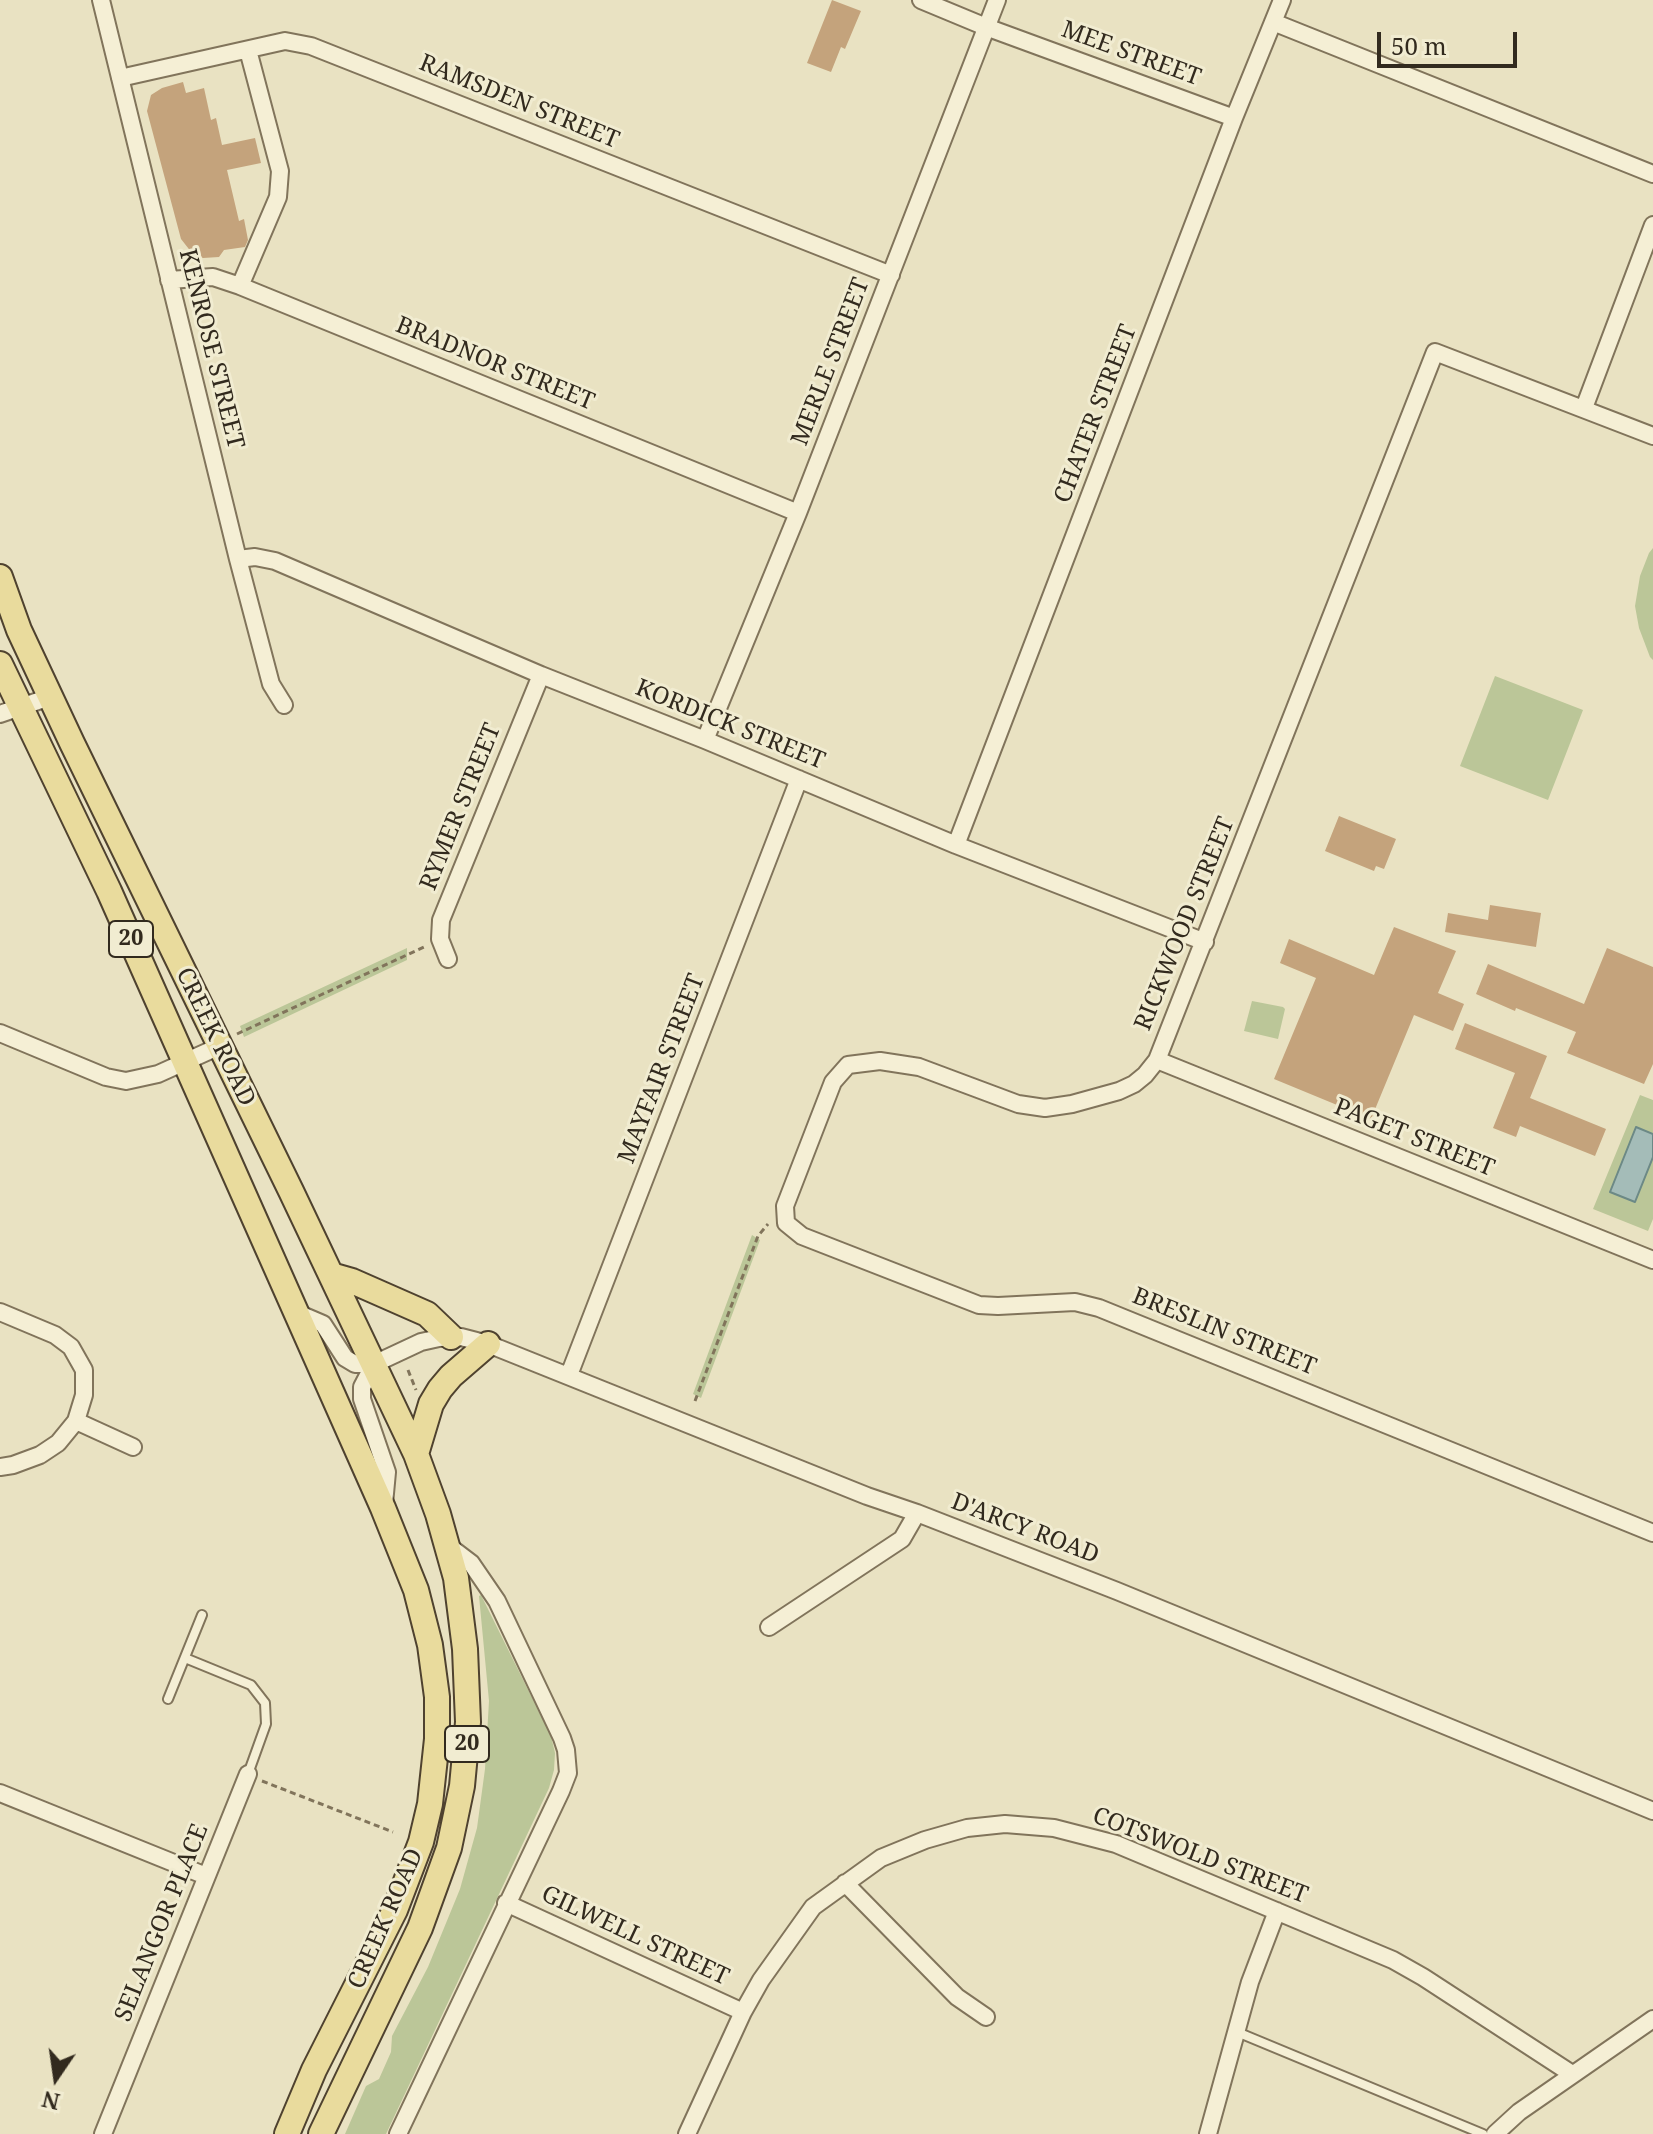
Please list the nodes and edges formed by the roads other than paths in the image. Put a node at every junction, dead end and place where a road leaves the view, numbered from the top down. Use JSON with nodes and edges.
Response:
{"nodes":[{"id":1,"x":101,"y":0,"type":"edge"},
{"id":2,"x":921,"y":0,"type":"edge"},
{"id":3,"x":997,"y":0,"type":"edge"},
{"id":4,"x":1282,"y":0,"type":"edge"},
{"id":5,"x":1273,"y":22,"type":"junction"},
{"id":6,"x":986,"y":27,"type":"junction"},
{"id":7,"x":248,"y":50,"type":"junction"},
{"id":8,"x":120,"y":78,"type":"junction"},
{"id":9,"x":1234,"y":118,"type":"junction"},
{"id":10,"x":1653,"y":174,"type":"edge"},
{"id":11,"x":1653,"y":225,"type":"edge"},
{"id":12,"x":891,"y":275,"type":"junction"},
{"id":13,"x":169,"y":280,"type":"junction"},
{"id":14,"x":240,"y":286,"type":"junction"},
{"id":15,"x":1584,"y":408,"type":"junction"},
{"id":16,"x":1653,"y":436,"type":"edge"},
{"id":17,"x":798,"y":513,"type":"junction"},
{"id":18,"x":238,"y":559,"type":"junction"},
{"id":19,"x":0,"y":577,"type":"edge"},
{"id":20,"x":0,"y":664,"type":"edge"},
{"id":21,"x":541,"y":675,"type":"junction"},
{"id":22,"x":50,"y":697,"type":"junction"},
{"id":23,"x":284,"y":705,"type":"dead end"},
{"id":24,"x":10,"y":710,"type":"edge"},
{"id":25,"x":705,"y":740,"type":"junction"},
{"id":26,"x":799,"y":779,"type":"junction"},
{"id":27,"x":956,"y":845,"type":"junction"},
{"id":28,"x":1205,"y":942,"type":"junction"},
{"id":29,"x":448,"y":959,"type":"dead end"},
{"id":30,"x":1,"y":1038,"type":"edge"},
{"id":31,"x":220,"y":1046,"type":"junction"},
{"id":32,"x":1157,"y":1060,"type":"junction"},
{"id":33,"x":186,"y":1062,"type":"junction"},
{"id":34,"x":785,"y":1206,"type":"joint"},
{"id":35,"x":1653,"y":1260,"type":"edge"},
{"id":36,"x":331,"y":1275,"type":"junction"},
{"id":37,"x":0,"y":1312,"type":"edge"},
{"id":38,"x":295,"y":1312,"type":"junction"},
{"id":39,"x":451,"y":1337,"type":"junction"},
{"id":40,"x":488,"y":1344,"type":"junction"},
{"id":41,"x":374,"y":1364,"type":"junction"},
{"id":42,"x":569,"y":1375,"type":"junction"},
{"id":43,"x":76,"y":1421,"type":"junction"},
{"id":44,"x":133,"y":1447,"type":"dead end"},
{"id":45,"x":416,"y":1454,"type":"junction"},
{"id":46,"x":0,"y":1467,"type":"edge"},
{"id":47,"x":383,"y":1508,"type":"junction"},
{"id":48,"x":917,"y":1513,"type":"junction"},
{"id":49,"x":1653,"y":1533,"type":"edge"},
{"id":50,"x":446,"y":1544,"type":"junction"},
{"id":51,"x":202,"y":1615,"type":"dead end"},
{"id":52,"x":769,"y":1627,"type":"dead end"},
{"id":53,"x":185,"y":1658,"type":"junction"},
{"id":54,"x":168,"y":1699,"type":"dead end"},
{"id":55,"x":248,"y":1774,"type":"joint"},
{"id":56,"x":0,"y":1793,"type":"edge"},
{"id":57,"x":1653,"y":1811,"type":"edge"},
{"id":58,"x":206,"y":1876,"type":"junction"},
{"id":59,"x":845,"y":1883,"type":"junction"},
{"id":60,"x":506,"y":1903,"type":"junction"},
{"id":61,"x":1277,"y":1911,"type":"junction"},
{"id":62,"x":743,"y":2012,"type":"junction"},
{"id":63,"x":986,"y":2017,"type":"dead end"},
{"id":64,"x":1653,"y":2019,"type":"edge"},
{"id":65,"x":1236,"y":2032,"type":"junction"},
{"id":66,"x":1572,"y":2074,"type":"junction"},
{"id":67,"x":103,"y":2134,"type":"edge"},
{"id":68,"x":287,"y":2134,"type":"edge"},
{"id":69,"x":321,"y":2134,"type":"edge"},
{"id":70,"x":398,"y":2134,"type":"edge"},
{"id":71,"x":687,"y":2134,"type":"edge"},
{"id":72,"x":1208,"y":2134,"type":"edge"},
{"id":73,"x":1483,"y":2134,"type":"edge"},
{"id":74,"x":1495,"y":2134,"type":"edge"}],
"edges":[{"from":1,"to":8,"type":"street","name":"KENROSE STREET"},
{"from":2,"to":6,"type":"street","name":"MEE STREET"},
{"from":3,"to":6,"type":"street","name":"MERLE STREET"},
{"from":4,"to":5,"type":"street","name":"CHATER STREET"},
{"from":5,"to":9,"type":"street","name":"CHATER STREET"},
{"from":5,"to":10,"type":"street"},
{"from":6,"to":9,"type":"street","name":"MEE STREET"},
{"from":6,"to":12,"type":"street","name":"MERLE STREET"},
{"from":7,"to":8,"type":"street","name":"RAMSDEN STREET"},
{"from":7,"to":12,"type":"street","name":"RAMSDEN STREET"},
{"from":7,"to":14,"type":"street"},
{"from":8,"to":13,"type":"street","name":"KENROSE STREET"},
{"from":9,"to":27,"type":"street","name":"CHATER STREET"},
{"from":11,"to":15,"type":"street"},
{"from":12,"to":17,"type":"street","name":"MERLE STREET"},
{"from":13,"to":14,"type":"street","name":"BRADNOR STREET"},
{"from":13,"to":18,"type":"street","name":"KENROSE STREET"},
{"from":14,"to":17,"type":"street","name":"BRADNOR STREET"},
{"from":15,"to":16,"type":"street"},
{"from":15,"to":28,"type":"street","name":"RICKWOOD STREET"},
{"from":17,"to":25,"type":"street","name":"MERLE STREET"},
{"from":18,"to":21,"type":"street","name":"KORDICK STREET"},
{"from":18,"to":23,"type":"street","name":"KENROSE STREET"},
{"from":19,"to":22,"type":"main road","name":"CREEK ROAD","number":"20"},
{"from":20,"to":24,"type":"main road","name":"CREEK ROAD","number":"20"},
{"from":21,"to":25,"type":"street","name":"KORDICK STREET"},
{"from":21,"to":29,"type":"street","name":"RYMER STREET"},
{"from":22,"to":24,"type":"street"},
{"from":22,"to":31,"type":"main road","name":"CREEK ROAD","number":"20"},
{"from":24,"to":33,"type":"main road","name":"CREEK ROAD","number":"20"},
{"from":25,"to":26,"type":"street","name":"KORDICK STREET"},
{"from":26,"to":27,"type":"street","name":"KORDICK STREET"},
{"from":26,"to":42,"type":"street","name":"MAYFAIR STREET"},
{"from":27,"to":28,"type":"street","name":"KORDICK STREET"},
{"from":28,"to":32,"type":"street","name":"RICKWOOD STREET"},
{"from":30,"to":33,"type":"street"},
{"from":31,"to":33,"type":"street"},
{"from":31,"to":36,"type":"main road","name":"CREEK ROAD","number":"20"},
{"from":32,"to":34,"type":"street","name":"RICKWOOD STREET"},
{"from":32,"to":35,"type":"street","name":"PAGET STREET"},
{"from":33,"to":38,"type":"main road","name":"CREEK ROAD","number":"20"},
{"from":34,"to":49,"type":"street","name":"BRESLIN STREET"},
{"from":36,"to":39,"type":"main road"},
{"from":36,"to":41,"type":"main road","name":"CREEK ROAD","number":"20"},
{"from":37,"to":43,"type":"street"},
{"from":38,"to":41,"type":"street"},
{"from":38,"to":47,"type":"main road","name":"CREEK ROAD","number":"20"},
{"from":39,"to":40,"type":"street","name":"D'ARCY ROAD"},
{"from":39,"to":41,"type":"street","name":"D'ARCY ROAD"},
{"from":40,"to":42,"type":"street","name":"D'ARCY ROAD"},
{"from":40,"to":45,"type":"main road"},
{"from":41,"to":45,"type":"main road","name":"CREEK ROAD","number":"20"},
{"from":41,"to":47,"type":"street","name":"CREEK ROAD"},
{"from":42,"to":48,"type":"street","name":"D'ARCY ROAD"},
{"from":43,"to":44,"type":"street"},
{"from":43,"to":46,"type":"street"},
{"from":45,"to":50,"type":"main road","name":"CREEK ROAD","number":"20"},
{"from":47,"to":68,"type":"main road","name":"CREEK ROAD","number":"20"},
{"from":48,"to":52,"type":"street"},
{"from":48,"to":57,"type":"street","name":"D'ARCY ROAD"},
{"from":50,"to":60,"type":"street"},
{"from":50,"to":69,"type":"main road","name":"CREEK ROAD","number":"20"},
{"from":51,"to":53,"type":"lane"},
{"from":53,"to":54,"type":"lane"},
{"from":53,"to":55,"type":"lane"},
{"from":55,"to":58,"type":"street","name":"SELANGOR PLACE"},
{"from":56,"to":58,"type":"street"},
{"from":58,"to":67,"type":"street","name":"SELANGOR PLACE"},
{"from":59,"to":61,"type":"street","name":"COTSWOLD STREET"},
{"from":59,"to":62,"type":"street","name":"COTSWOLD STREET"},
{"from":59,"to":63,"type":"street"},
{"from":60,"to":62,"type":"street","name":"GILWELL STREET"},
{"from":60,"to":70,"type":"street"},
{"from":61,"to":65,"type":"street"},
{"from":61,"to":66,"type":"street","name":"COTSWOLD STREET"},
{"from":62,"to":71,"type":"street","name":"COTSWOLD STREET"},
{"from":64,"to":66,"type":"street"},
{"from":65,"to":72,"type":"street"},
{"from":65,"to":73,"type":"lane"},
{"from":66,"to":74,"type":"street"}]}
